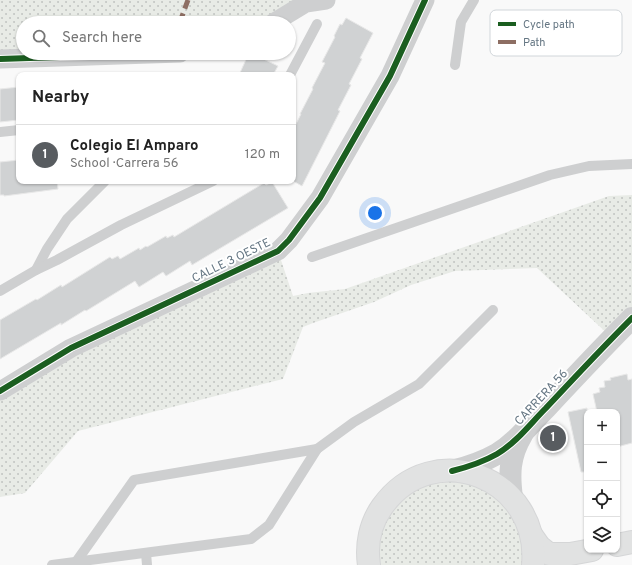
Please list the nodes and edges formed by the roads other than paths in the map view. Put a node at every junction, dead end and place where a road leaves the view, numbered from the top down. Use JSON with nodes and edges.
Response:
{"nodes":[{"id":1,"x":326,"y":0,"type":"edge"},
{"id":2,"x":425,"y":0,"type":"edge"},
{"id":3,"x":474,"y":0,"type":"edge"},
{"id":4,"x":285,"y":16,"type":"edge"},
{"id":5,"x":316,"y":24,"type":"dead end"},
{"id":6,"x":16,"y":58,"type":"edge"},
{"id":7,"x":0,"y":59,"type":"edge"},
{"id":8,"x":455,"y":65,"type":"dead end"},
{"id":9,"x":292,"y":72,"type":"edge"},
{"id":10,"x":16,"y":130,"type":"edge"},
{"id":11,"x":0,"y":132,"type":"edge"},
{"id":12,"x":632,"y":164,"type":"edge"},
{"id":13,"x":102,"y":184,"type":"edge"},
{"id":14,"x":207,"y":184,"type":"edge"},
{"id":15,"x":312,"y":257,"type":"dead end"},
{"id":16,"x":36,"y":270,"type":"junction"},
{"id":17,"x":0,"y":291,"type":"edge"},
{"id":18,"x":493,"y":310,"type":"dead end"},
{"id":19,"x":632,"y":318,"type":"edge"},
{"id":20,"x":0,"y":391,"type":"edge"},
{"id":21,"x":524,"y":432,"type":"junction"},
{"id":22,"x":317,"y":449,"type":"junction"},
{"id":23,"x":452,"y":471,"type":"junction"},
{"id":24,"x":512,"y":498,"type":"junction"},
{"id":25,"x":532,"y":536,"type":"junction"},
{"id":26,"x":632,"y":542,"type":"edge"},
{"id":27,"x":620,"y":544,"type":"edge"},
{"id":28,"x":584,"y":551,"type":"edge"},
{"id":29,"x":146,"y":553,"type":"junction"},
{"id":30,"x":366,"y":561,"type":"edge"},
{"id":31,"x":76,"y":562,"type":"junction"},
{"id":32,"x":52,"y":565,"type":"edge"},
{"id":33,"x":147,"y":565,"type":"edge"},
{"id":34,"x":533,"y":565,"type":"edge"}],
"edges":[{"from":1,"to":4,"type":"street"},
{"from":2,"to":20,"type":"street","name":"CALLE 3 OESTE"},
{"from":3,"to":8,"type":"lane"},
{"from":5,"to":9,"type":"lane"},
{"from":6,"to":7,"type":"street"},
{"from":10,"to":11,"type":"lane"},
{"from":12,"to":15,"type":"lane"},
{"from":13,"to":16,"type":"lane"},
{"from":14,"to":16,"type":"lane"},
{"from":16,"to":17,"type":"lane"},
{"from":18,"to":22,"type":"lane"},
{"from":19,"to":21,"type":"street","name":"CARRERA 56"},
{"from":21,"to":23,"type":"street","name":"CARRERA 56"},
{"from":21,"to":24,"type":"street","name":"CARRERA 56"},
{"from":22,"to":29,"type":"lane"},
{"from":22,"to":31,"type":"lane"},
{"from":23,"to":24,"type":"main road"},
{"from":23,"to":30,"type":"main road"},
{"from":24,"to":25,"type":"main road"},
{"from":25,"to":28,"type":"main road"},
{"from":25,"to":34,"type":"main road"},
{"from":26,"to":27,"type":"main road"},
{"from":29,"to":31,"type":"lane"},
{"from":29,"to":33,"type":"lane"},
{"from":31,"to":32,"type":"lane"}]}
